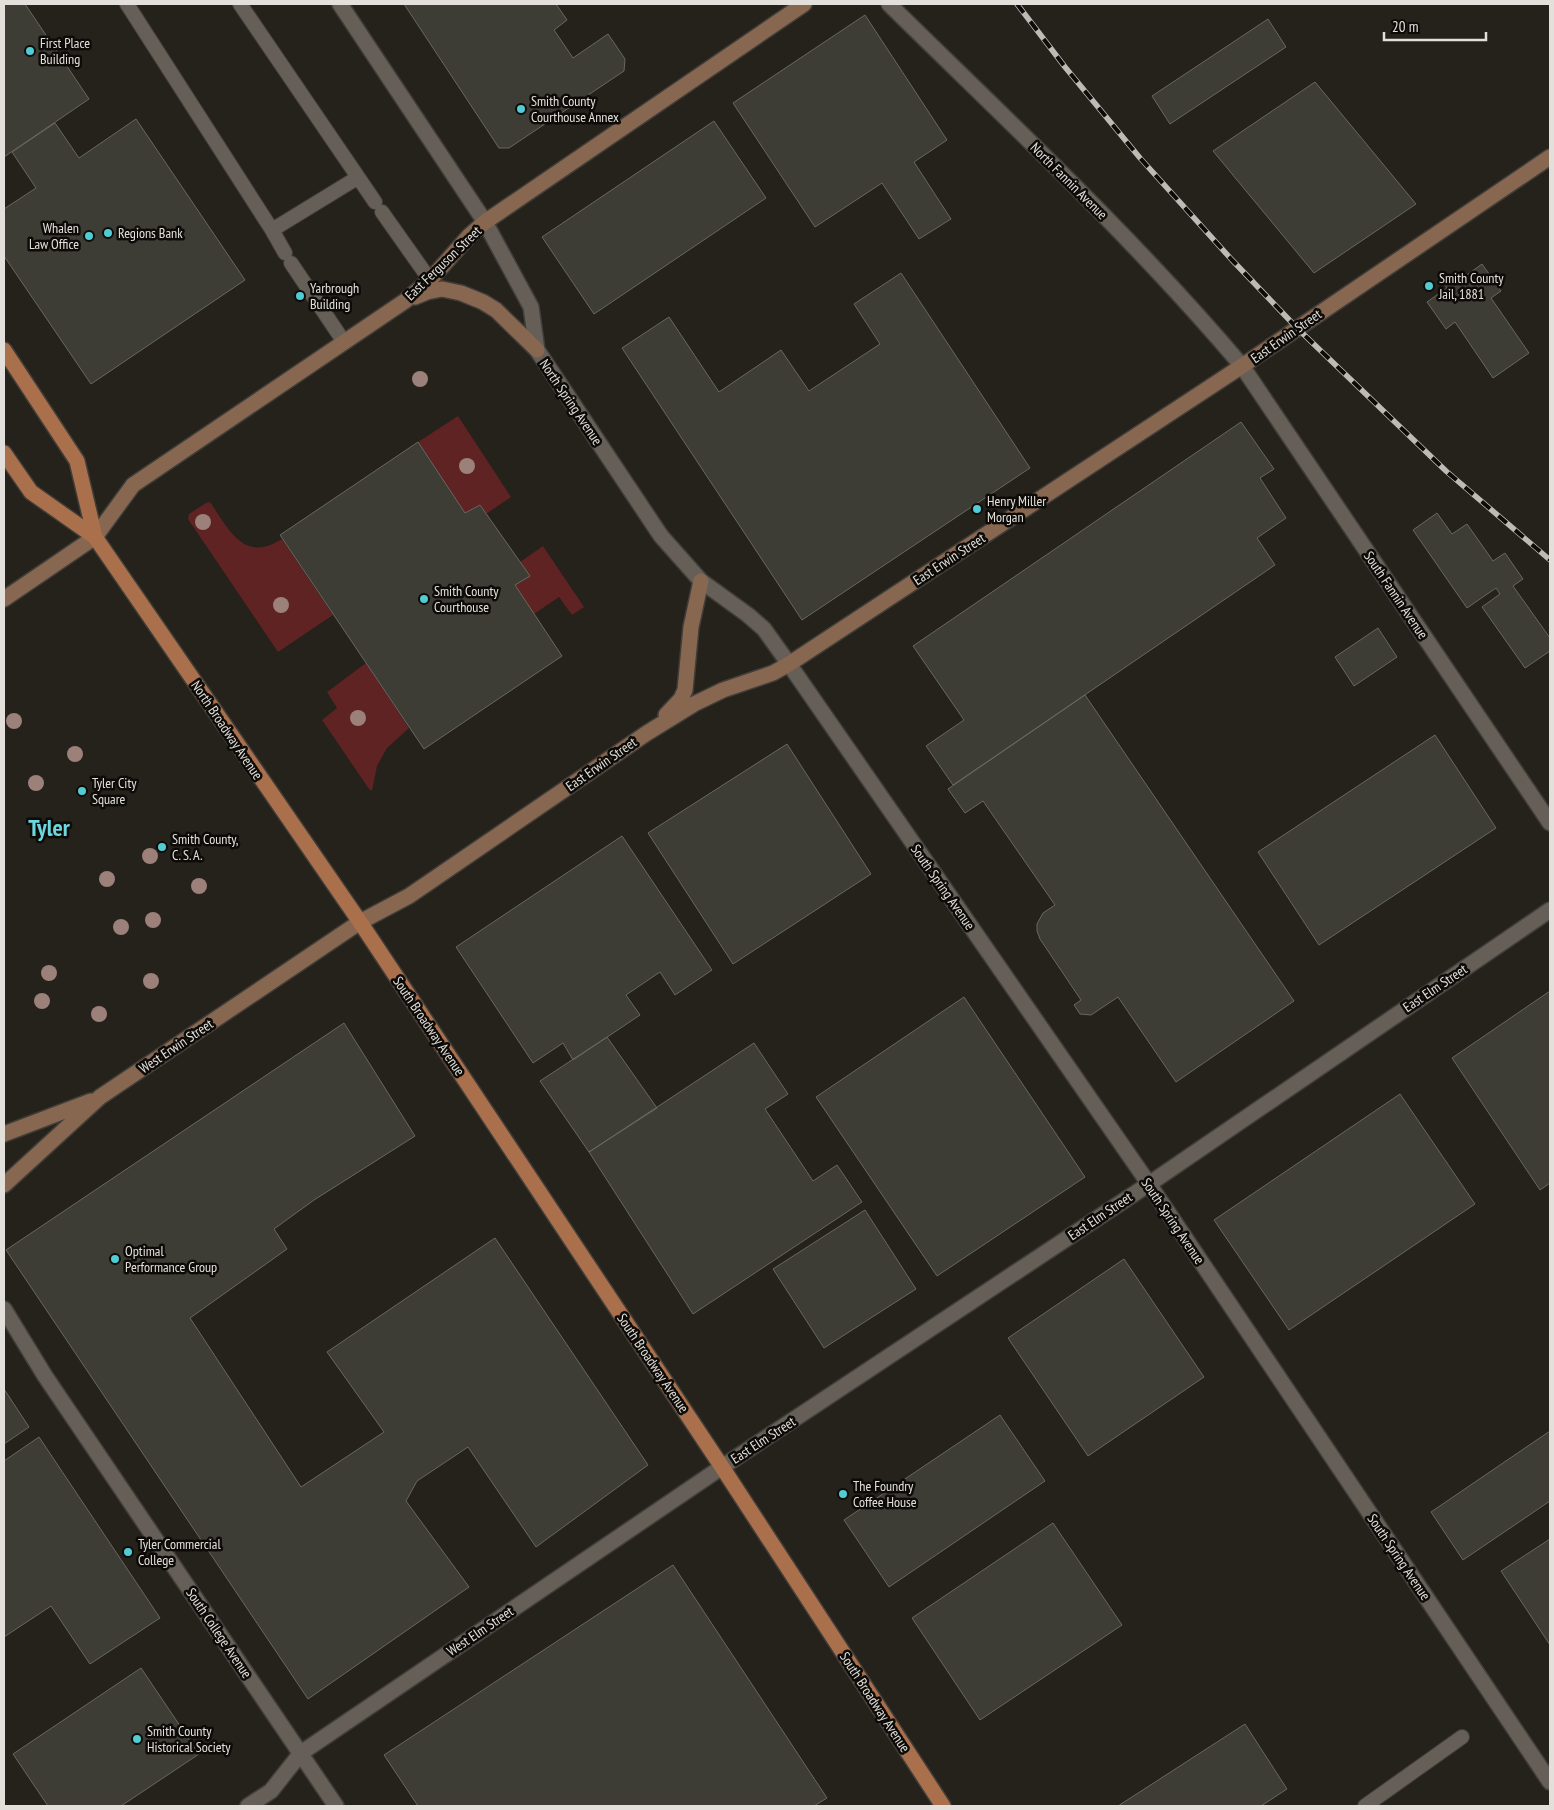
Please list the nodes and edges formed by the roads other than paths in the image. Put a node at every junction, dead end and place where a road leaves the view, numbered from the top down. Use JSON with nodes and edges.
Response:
{"nodes":[{"id":1,"x":126,"y":4,"type":"edge"},
{"id":2,"x":240,"y":4,"type":"edge"},
{"id":3,"x":340,"y":4,"type":"edge"},
{"id":4,"x":804,"y":4,"type":"edge"},
{"id":5,"x":889,"y":4,"type":"edge"},
{"id":6,"x":1550,"y":157,"type":"edge"},
{"id":7,"x":357,"y":178,"type":"junction"},
{"id":8,"x":485,"y":222,"type":"junction"},
{"id":9,"x":272,"y":230,"type":"junction"},
{"id":10,"x":430,"y":280,"type":"junction"},
{"id":11,"x":405,"y":301,"type":"junction"},
{"id":12,"x":344,"y":342,"type":"junction"},
{"id":13,"x":4,"y":350,"type":"edge"},
{"id":14,"x":536,"y":350,"type":"junction"},
{"id":15,"x":1242,"y":366,"type":"junction"},
{"id":16,"x":4,"y":453,"type":"edge"},
{"id":17,"x":95,"y":537,"type":"junction"},
{"id":18,"x":702,"y":580,"type":"junction"},
{"id":19,"x":4,"y":598,"type":"edge"},
{"id":20,"x":790,"y":664,"type":"junction"},
{"id":21,"x":647,"y":733,"type":"junction"},
{"id":22,"x":1550,"y":823,"type":"edge"},
{"id":23,"x":1550,"y":910,"type":"edge"},
{"id":24,"x":360,"y":922,"type":"junction"},
{"id":25,"x":100,"y":1097,"type":"junction"},
{"id":26,"x":4,"y":1134,"type":"edge"},
{"id":27,"x":1149,"y":1184,"type":"junction"},
{"id":28,"x":4,"y":1185,"type":"edge"},
{"id":29,"x":4,"y":1309,"type":"edge"},
{"id":30,"x":722,"y":1467,"type":"junction"},
{"id":31,"x":1462,"y":1737,"type":"dead end"},
{"id":32,"x":300,"y":1754,"type":"junction"},
{"id":33,"x":1550,"y":1782,"type":"edge"},
{"id":34,"x":248,"y":1806,"type":"edge"},
{"id":35,"x":336,"y":1806,"type":"edge"},
{"id":36,"x":943,"y":1806,"type":"edge"},
{"id":37,"x":1366,"y":1806,"type":"edge"}],
"edges":[{"from":1,"to":9,"type":"lane"},
{"from":2,"to":7,"type":"lane"},
{"from":3,"to":8,"type":"street","name":"North Spring Avenue"},
{"from":4,"to":8,"type":"main road","name":"East Ferguson Street"},
{"from":5,"to":15,"type":"street","name":"North Fannin Avenue"},
{"from":6,"to":15,"type":"main road","name":"East Erwin Street"},
{"from":7,"to":9,"type":"lane"},
{"from":7,"to":10,"type":"lane"},
{"from":8,"to":10,"type":"main road","name":"East Ferguson Street"},
{"from":8,"to":14,"type":"street","name":"North Spring Avenue"},
{"from":9,"to":12,"type":"lane"},
{"from":10,"to":11,"type":"main road","name":"East Ferguson Street"},
{"from":11,"to":12,"type":"main road","name":"East Ferguson Street"},
{"from":11,"to":14,"type":"main road"},
{"from":12,"to":17,"type":"main road","name":"East Ferguson Street"},
{"from":13,"to":17,"type":"main road","name":"North Broadway Avenue"},
{"from":14,"to":18,"type":"street","name":"North Spring Avenue"},
{"from":15,"to":20,"type":"main road","name":"East Erwin Street"},
{"from":15,"to":22,"type":"street","name":"South Fannin Avenue"},
{"from":16,"to":17,"type":"main road","name":"North Broadway Avenue"},
{"from":17,"to":19,"type":"main road"},
{"from":17,"to":24,"type":"main road","name":"North Broadway Avenue"},
{"from":18,"to":20,"type":"street","name":"North Spring Avenue"},
{"from":18,"to":21,"type":"main road"},
{"from":20,"to":21,"type":"main road","name":"East Erwin Street"},
{"from":20,"to":27,"type":"street","name":"South Spring Avenue"},
{"from":21,"to":24,"type":"main road","name":"East Erwin Street"},
{"from":23,"to":27,"type":"street","name":"East Elm Street"},
{"from":24,"to":25,"type":"main road","name":"West Erwin Street"},
{"from":24,"to":30,"type":"main road","name":"South Broadway Avenue"},
{"from":25,"to":26,"type":"main road"},
{"from":25,"to":28,"type":"main road","name":"West Erwin Street"},
{"from":27,"to":30,"type":"street","name":"East Elm Street"},
{"from":27,"to":33,"type":"street","name":"South Spring Avenue"},
{"from":29,"to":32,"type":"street","name":"South College Avenue"},
{"from":30,"to":32,"type":"street","name":"West Elm Street"},
{"from":30,"to":36,"type":"main road","name":"South Broadway Avenue"},
{"from":31,"to":37,"type":"lane"},
{"from":32,"to":34,"type":"street","name":"West Elm Street"},
{"from":32,"to":35,"type":"street","name":"South College Avenue"}]}
